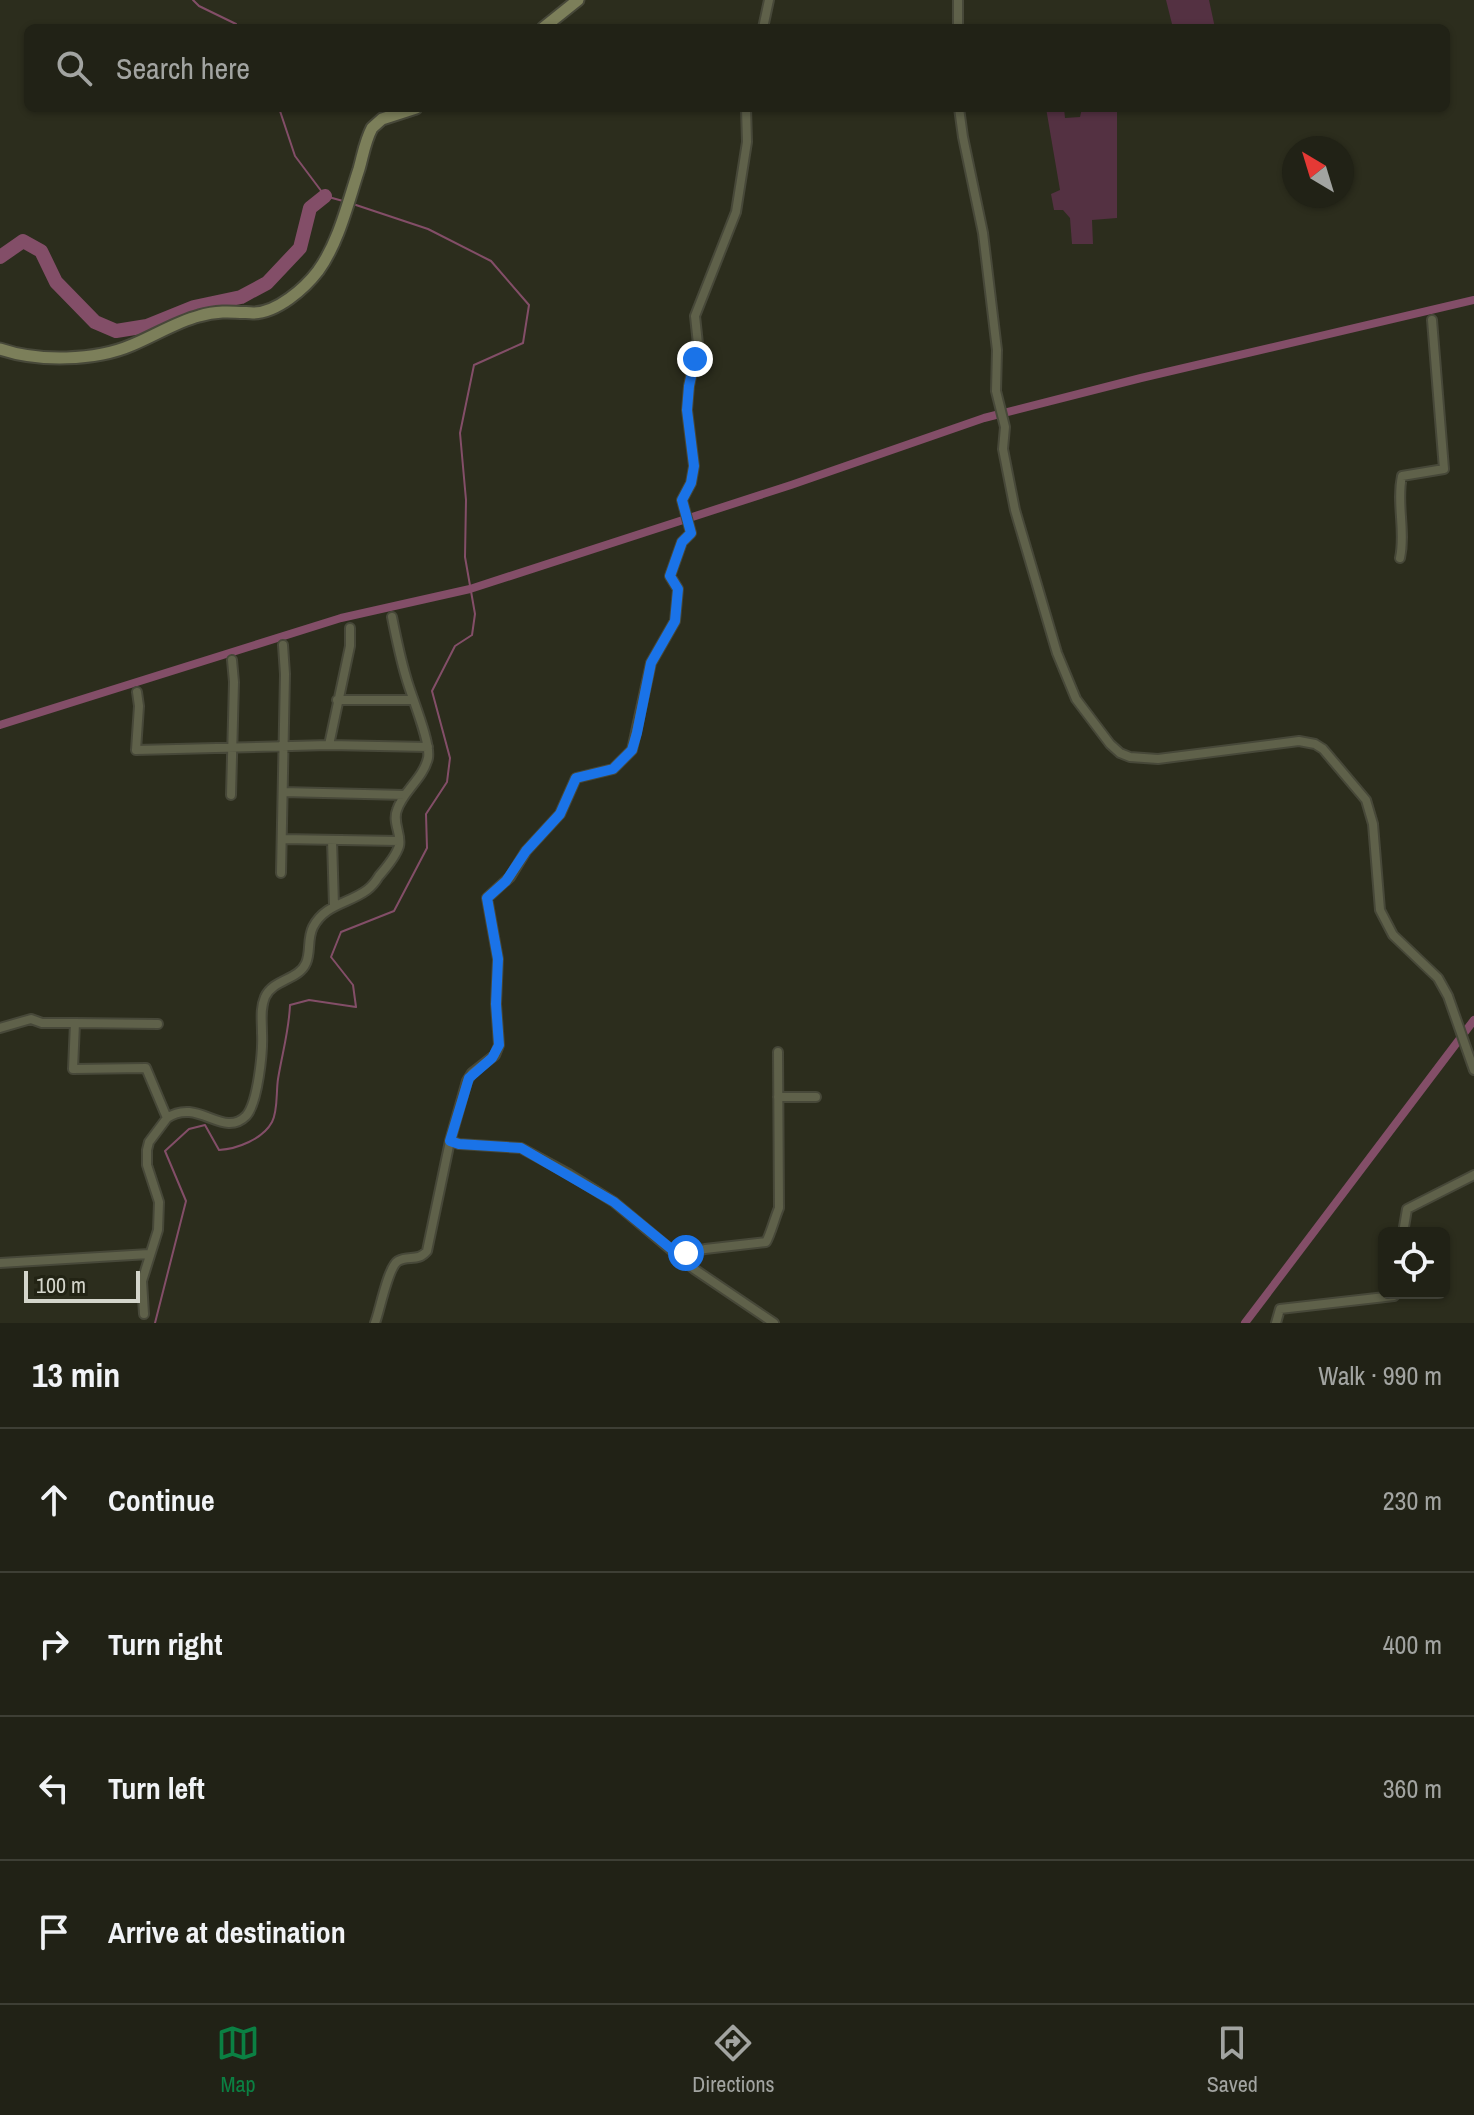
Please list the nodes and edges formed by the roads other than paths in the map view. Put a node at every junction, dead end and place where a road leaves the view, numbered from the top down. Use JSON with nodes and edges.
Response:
{"nodes":[{"id":1,"x":578,"y":0,"type":"edge"},
{"id":2,"x":769,"y":0,"type":"edge"},
{"id":3,"x":958,"y":0,"type":"edge"},
{"id":4,"x":548,"y":24,"type":"edge"},
{"id":5,"x":764,"y":24,"type":"edge"},
{"id":6,"x":958,"y":24,"type":"edge"},
{"id":7,"x":404,"y":112,"type":"edge"},
{"id":8,"x":746,"y":112,"type":"edge"},
{"id":9,"x":960,"y":112,"type":"edge"},
{"id":10,"x":1432,"y":320,"type":"dead end"},
{"id":11,"x":0,"y":349,"type":"edge"},
{"id":12,"x":1400,"y":558,"type":"dead end"},
{"id":13,"x":392,"y":617,"type":"dead end"},
{"id":14,"x":350,"y":628,"type":"dead end"},
{"id":15,"x":283,"y":645,"type":"dead end"},
{"id":16,"x":232,"y":660,"type":"dead end"},
{"id":17,"x":137,"y":692,"type":"dead end"},
{"id":18,"x":337,"y":700,"type":"junction"},
{"id":19,"x":413,"y":700,"type":"junction"},
{"id":20,"x":329,"y":745,"type":"junction"},
{"id":21,"x":284,"y":746,"type":"junction"},
{"id":22,"x":428,"y":747,"type":"junction"},
{"id":23,"x":233,"y":748,"type":"junction"},
{"id":24,"x":283,"y":792,"type":"junction"},
{"id":25,"x":231,"y":795,"type":"dead end"},
{"id":26,"x":405,"y":795,"type":"junction"},
{"id":27,"x":282,"y":839,"type":"junction"},
{"id":28,"x":332,"y":840,"type":"junction"},
{"id":29,"x":399,"y":841,"type":"junction"},
{"id":30,"x":281,"y":873,"type":"dead end"},
{"id":31,"x":334,"y":906,"type":"junction"},
{"id":32,"x":75,"y":1023,"type":"junction"},
{"id":33,"x":158,"y":1024,"type":"dead end"},
{"id":34,"x":0,"y":1028,"type":"edge"},
{"id":35,"x":778,"y":1052,"type":"dead end"},
{"id":36,"x":1474,"y":1070,"type":"edge"},
{"id":37,"x":778,"y":1097,"type":"junction"},
{"id":38,"x":816,"y":1097,"type":"dead end"},
{"id":39,"x":167,"y":1118,"type":"junction"},
{"id":40,"x":450,"y":1141,"type":"junction"},
{"id":41,"x":1474,"y":1175,"type":"edge"},
{"id":42,"x":1404,"y":1227,"type":"edge"},
{"id":43,"x":149,"y":1254,"type":"junction"},
{"id":44,"x":680,"y":1256,"type":"junction"},
{"id":45,"x":0,"y":1263,"type":"edge"},
{"id":46,"x":1378,"y":1298,"type":"edge"},
{"id":47,"x":144,"y":1314,"type":"dead end"},
{"id":48,"x":375,"y":1323,"type":"edge"},
{"id":49,"x":774,"y":1323,"type":"edge"},
{"id":50,"x":1276,"y":1323,"type":"edge"}],
"edges":[{"from":1,"to":4,"type":"street"},
{"from":2,"to":5,"type":"street"},
{"from":3,"to":6,"type":"street"},
{"from":7,"to":11,"type":"street"},
{"from":8,"to":40,"type":"street"},
{"from":9,"to":36,"type":"street"},
{"from":10,"to":12,"type":"street"},
{"from":13,"to":19,"type":"street"},
{"from":14,"to":18,"type":"street"},
{"from":15,"to":21,"type":"street"},
{"from":16,"to":23,"type":"street"},
{"from":17,"to":23,"type":"street"},
{"from":18,"to":19,"type":"street"},
{"from":18,"to":20,"type":"street"},
{"from":19,"to":22,"type":"street"},
{"from":20,"to":21,"type":"street"},
{"from":20,"to":22,"type":"street"},
{"from":21,"to":23,"type":"street"},
{"from":21,"to":24,"type":"street"},
{"from":22,"to":26,"type":"street"},
{"from":23,"to":25,"type":"street"},
{"from":24,"to":26,"type":"street"},
{"from":24,"to":27,"type":"street"},
{"from":26,"to":29,"type":"street"},
{"from":27,"to":28,"type":"street"},
{"from":27,"to":30,"type":"street"},
{"from":28,"to":29,"type":"street"},
{"from":28,"to":31,"type":"street"},
{"from":29,"to":31,"type":"street"},
{"from":31,"to":39,"type":"street"},
{"from":32,"to":33,"type":"street"},
{"from":32,"to":34,"type":"street"},
{"from":32,"to":39,"type":"street"},
{"from":35,"to":37,"type":"street"},
{"from":37,"to":38,"type":"street"},
{"from":37,"to":44,"type":"street"},
{"from":39,"to":43,"type":"street"},
{"from":40,"to":44,"type":"street"},
{"from":40,"to":48,"type":"street"},
{"from":41,"to":42,"type":"street"},
{"from":43,"to":45,"type":"street"},
{"from":43,"to":47,"type":"street"},
{"from":44,"to":49,"type":"street"},
{"from":46,"to":50,"type":"street"}]}
